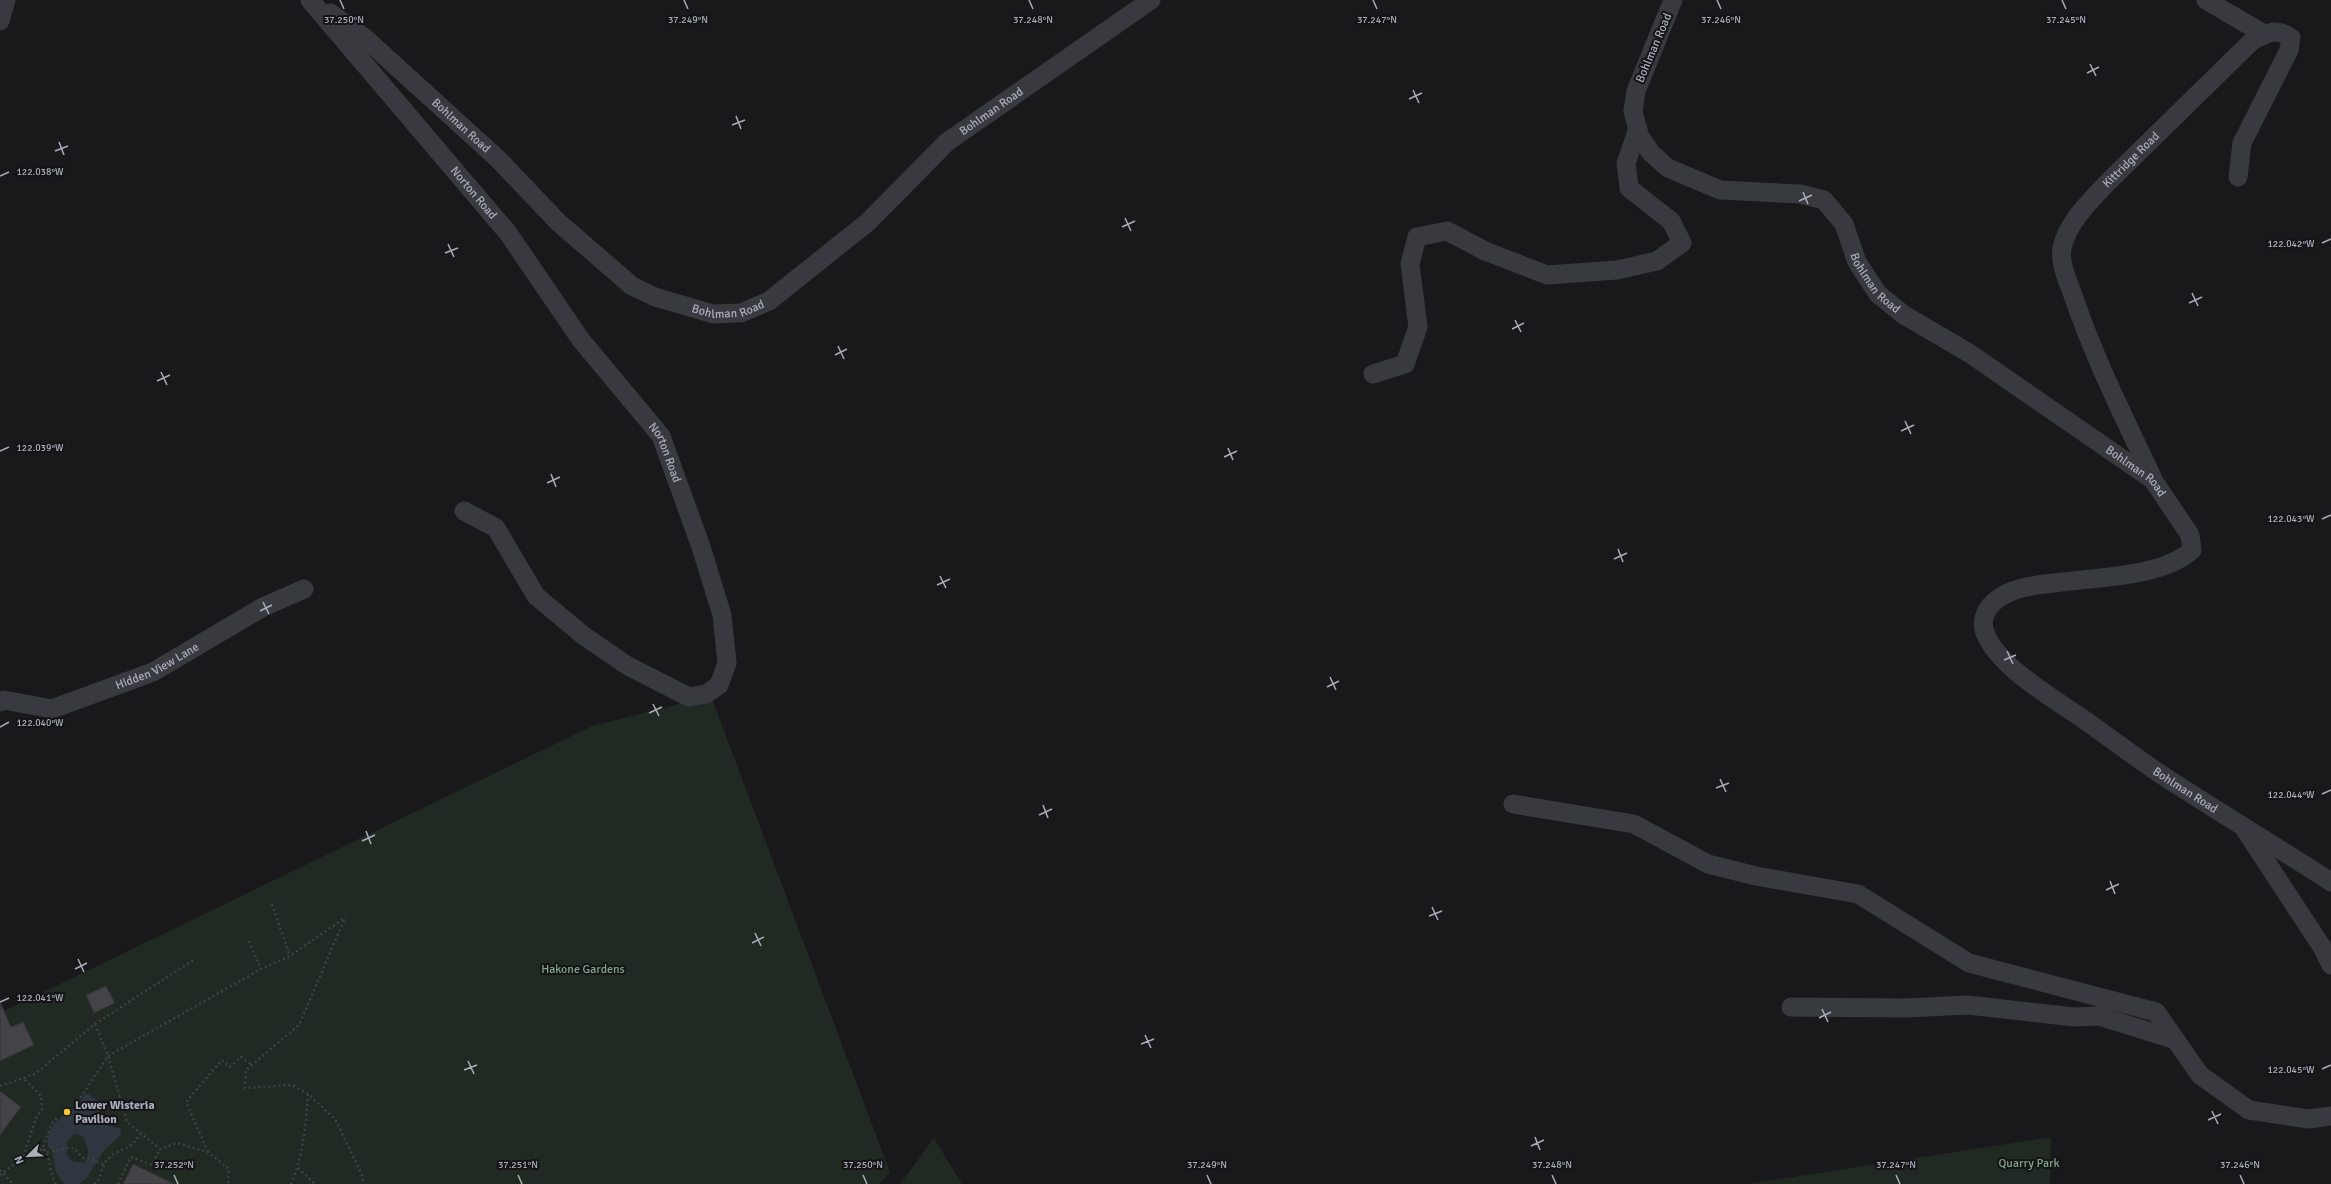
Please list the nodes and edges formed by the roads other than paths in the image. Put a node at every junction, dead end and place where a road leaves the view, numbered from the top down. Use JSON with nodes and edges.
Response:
{"nodes":[{"id":1,"x":6,"y":0,"type":"edge"},
{"id":2,"x":311,"y":0,"type":"edge"},
{"id":3,"x":1151,"y":0,"type":"edge"},
{"id":4,"x":1673,"y":0,"type":"edge"},
{"id":5,"x":2206,"y":0,"type":"edge"},
{"id":6,"x":0,"y":21,"type":"edge"},
{"id":7,"x":2264,"y":34,"type":"junction"},
{"id":8,"x":1638,"y":130,"type":"junction"},
{"id":9,"x":2238,"y":177,"type":"dead end"},
{"id":10,"x":1373,"y":374,"type":"dead end"},
{"id":11,"x":2153,"y":480,"type":"junction"},
{"id":12,"x":464,"y":511,"type":"dead end"},
{"id":13,"x":304,"y":589,"type":"dead end"},
{"id":14,"x":0,"y":702,"type":"edge"},
{"id":15,"x":1513,"y":804,"type":"dead end"},
{"id":16,"x":2243,"y":826,"type":"junction"},
{"id":17,"x":2331,"y":882,"type":"edge"},
{"id":18,"x":2331,"y":965,"type":"edge"},
{"id":19,"x":1791,"y":1007,"type":"dead end"},
{"id":20,"x":2176,"y":1040,"type":"junction"},
{"id":21,"x":2331,"y":1116,"type":"edge"}],
"edges":[{"from":1,"to":6,"type":"street"},
{"from":2,"to":3,"type":"street","name":"Bohlman Road"},
{"from":2,"to":12,"type":"street","name":"Norton Road"},
{"from":4,"to":8,"type":"street","name":"Bohlman Road"},
{"from":5,"to":7,"type":"street"},
{"from":7,"to":9,"type":"street"},
{"from":7,"to":11,"type":"street","name":"Kittridge Road"},
{"from":8,"to":10,"type":"street"},
{"from":8,"to":11,"type":"street","name":"Bohlman Road"},
{"from":11,"to":16,"type":"street","name":"Bohlman Road"},
{"from":13,"to":14,"type":"street","name":"Hidden View Lane"},
{"from":15,"to":20,"type":"street"},
{"from":16,"to":17,"type":"street","name":"Bohlman Road"},
{"from":16,"to":18,"type":"street"},
{"from":19,"to":20,"type":"street"},
{"from":20,"to":21,"type":"street"}]}
